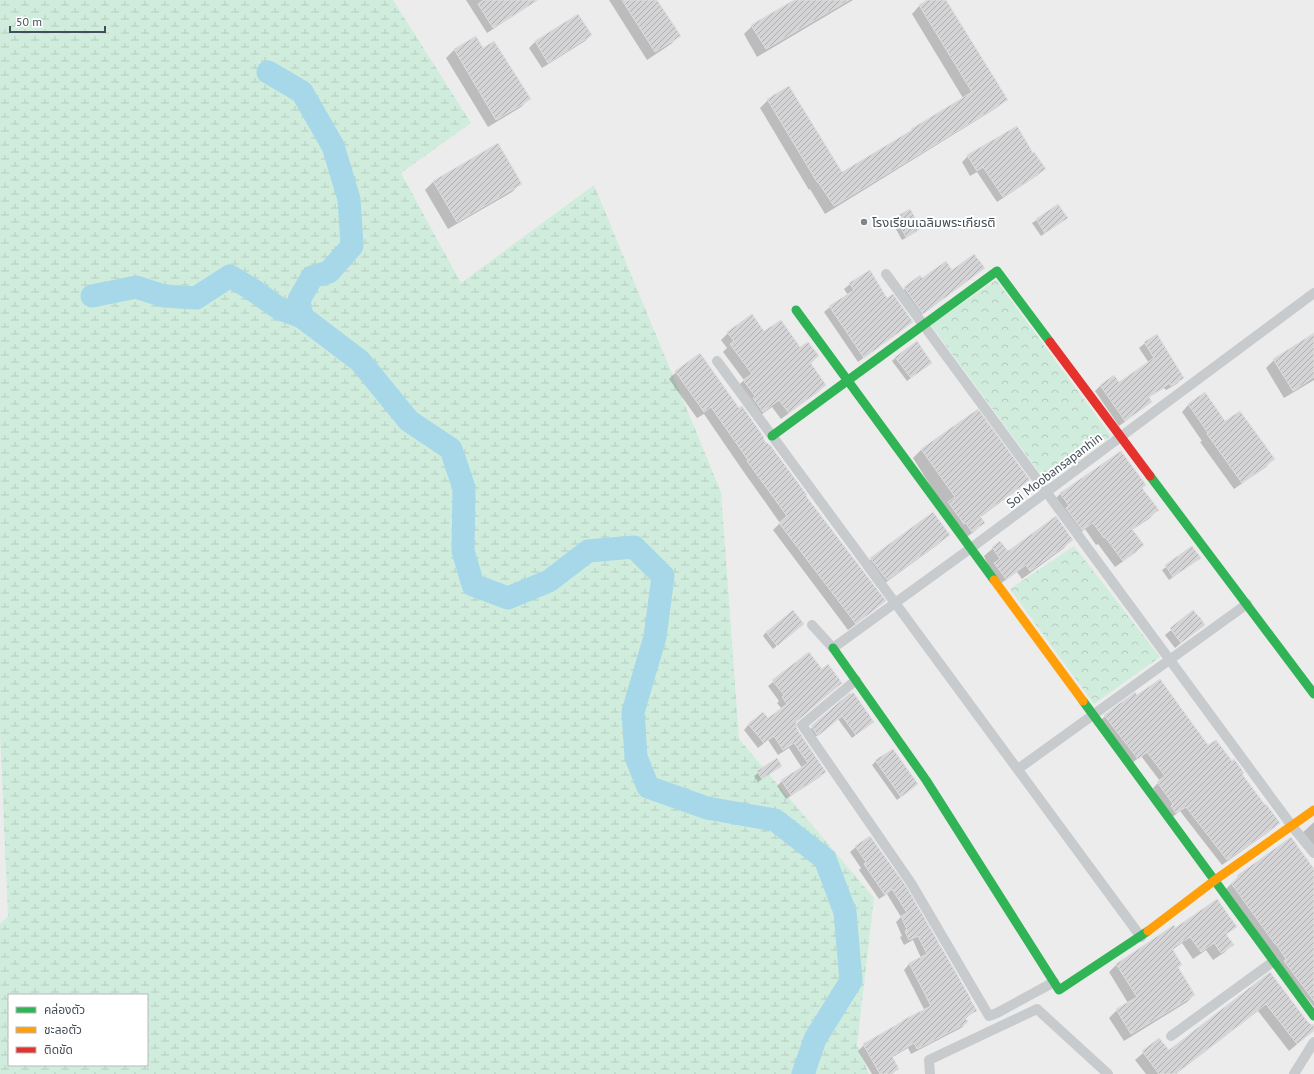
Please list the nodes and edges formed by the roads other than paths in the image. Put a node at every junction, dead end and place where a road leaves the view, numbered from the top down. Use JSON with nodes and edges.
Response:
{"nodes":[{"id":1,"x":886,"y":274,"type":"dead end"},
{"id":2,"x":1314,"y":292,"type":"edge"},
{"id":3,"x":796,"y":310,"type":"dead end"},
{"id":4,"x":923,"y":325,"type":"junction"},
{"id":5,"x":717,"y":361,"type":"dead end"},
{"id":6,"x":848,"y":380,"type":"junction"},
{"id":7,"x":772,"y":436,"type":"junction"},
{"id":8,"x":1121,"y":437,"type":"junction"},
{"id":9,"x":1046,"y":492,"type":"junction"},
{"id":10,"x":971,"y":548,"type":"junction"},
{"id":11,"x":896,"y":603,"type":"junction"},
{"id":12,"x":1246,"y":604,"type":"junction"},
{"id":13,"x":812,"y":625,"type":"dead end"},
{"id":14,"x":834,"y":648,"type":"junction"},
{"id":15,"x":1169,"y":659,"type":"junction"},
{"id":16,"x":856,"y":680,"type":"junction"},
{"id":17,"x":1314,"y":694,"type":"edge"},
{"id":18,"x":1094,"y":715,"type":"junction"},
{"id":19,"x":1018,"y":769,"type":"junction"},
{"id":20,"x":1314,"y":810,"type":"edge"},
{"id":21,"x":1292,"y":826,"type":"junction"},
{"id":22,"x":1314,"y":853,"type":"edge"},
{"id":23,"x":1215,"y":880,"type":"junction"},
{"id":24,"x":1141,"y":937,"type":"junction"},
{"id":25,"x":1274,"y":961,"type":"junction"},
{"id":26,"x":1054,"y":982,"type":"junction"},
{"id":27,"x":1314,"y":1016,"type":"edge"},
{"id":28,"x":1171,"y":1036,"type":"dead end"},
{"id":29,"x":1314,"y":1042,"type":"edge"},
{"id":30,"x":930,"y":1074,"type":"edge"},
{"id":31,"x":1108,"y":1074,"type":"edge"},
{"id":32,"x":1294,"y":1074,"type":"edge"}],
"edges":[{"from":1,"to":4,"type":"street"},
{"from":2,"to":8,"type":"street","name":"Soi Moobansapanhin"},
{"from":3,"to":6,"type":"street"},
{"from":4,"to":6,"type":"street"},
{"from":4,"to":8,"type":"street"},
{"from":4,"to":9,"type":"street"},
{"from":5,"to":7,"type":"street"},
{"from":6,"to":7,"type":"street"},
{"from":6,"to":10,"type":"street"},
{"from":7,"to":11,"type":"street"},
{"from":8,"to":9,"type":"street","name":"Soi Moobansapanhin"},
{"from":8,"to":12,"type":"street"},
{"from":9,"to":10,"type":"street","name":"Soi Moobansapanhin"},
{"from":9,"to":15,"type":"street"},
{"from":10,"to":11,"type":"street","name":"Soi Moobansapanhin"},
{"from":10,"to":18,"type":"street"},
{"from":11,"to":14,"type":"street","name":"Soi Moobansapanhin"},
{"from":11,"to":19,"type":"street"},
{"from":12,"to":15,"type":"street"},
{"from":12,"to":17,"type":"street"},
{"from":13,"to":14,"type":"street"},
{"from":14,"to":16,"type":"street"},
{"from":15,"to":18,"type":"street"},
{"from":15,"to":21,"type":"street"},
{"from":16,"to":26,"type":"street"},
{"from":16,"to":26,"type":"street"},
{"from":18,"to":19,"type":"street"},
{"from":18,"to":23,"type":"street"},
{"from":19,"to":24,"type":"street"},
{"from":20,"to":21,"type":"street"},
{"from":21,"to":22,"type":"street"},
{"from":21,"to":23,"type":"street"},
{"from":23,"to":24,"type":"street"},
{"from":23,"to":25,"type":"street"},
{"from":24,"to":26,"type":"street"},
{"from":25,"to":27,"type":"street"},
{"from":25,"to":28,"type":"street"},
{"from":29,"to":32,"type":"street"},
{"from":30,"to":31,"type":"street"}]}
